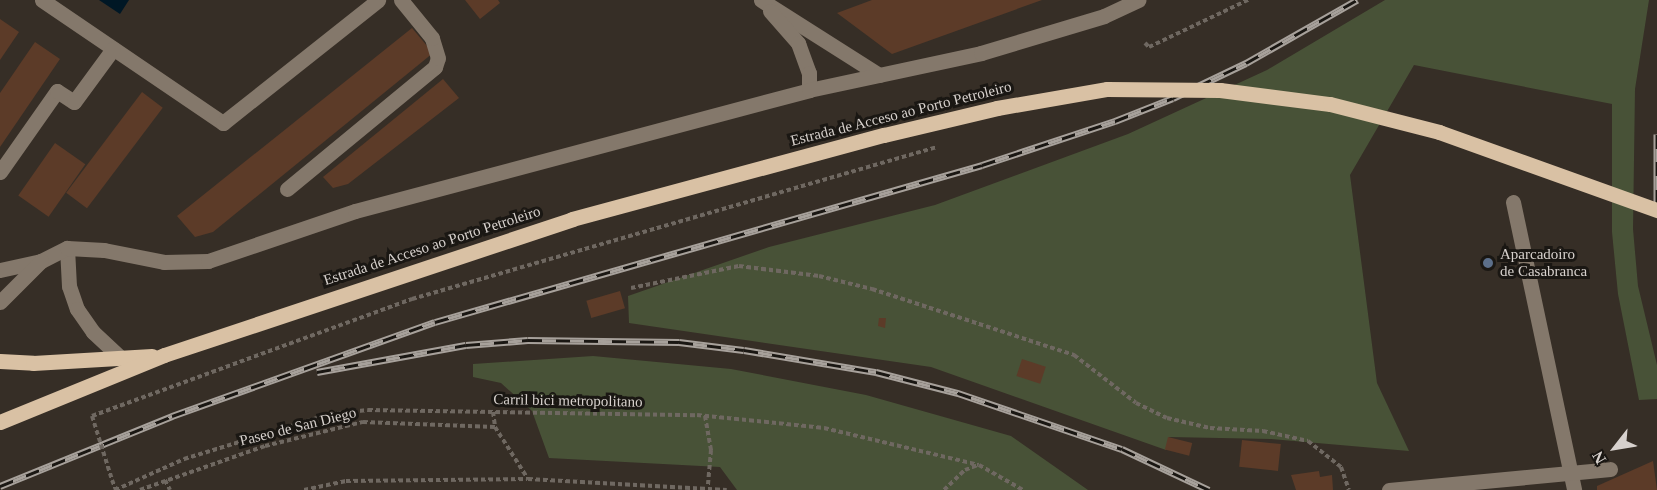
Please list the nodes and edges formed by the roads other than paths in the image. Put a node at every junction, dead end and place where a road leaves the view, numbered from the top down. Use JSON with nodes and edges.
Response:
{"nodes":[{"id":1,"x":42,"y":0,"type":"edge"},
{"id":2,"x":378,"y":0,"type":"edge"},
{"id":3,"x":400,"y":0,"type":"edge"},
{"id":4,"x":760,"y":0,"type":"edge"},
{"id":5,"x":1139,"y":0,"type":"edge"},
{"id":6,"x":113,"y":49,"type":"junction"},
{"id":7,"x":879,"y":75,"type":"junction"},
{"id":8,"x":809,"y":90,"type":"junction"},
{"id":9,"x":0,"y":172,"type":"edge"},
{"id":10,"x":288,"y":189,"type":"dead end"},
{"id":11,"x":1513,"y":202,"type":"dead end"},
{"id":12,"x":1657,"y":210,"type":"edge"},
{"id":13,"x":67,"y":248,"type":"junction"},
{"id":14,"x":41,"y":261,"type":"junction"},
{"id":15,"x":0,"y":270,"type":"edge"},
{"id":16,"x":0,"y":302,"type":"edge"},
{"id":17,"x":165,"y":356,"type":"junction"},
{"id":18,"x":120,"y":357,"type":"junction"},
{"id":19,"x":0,"y":361,"type":"edge"},
{"id":20,"x":0,"y":422,"type":"edge"},
{"id":21,"x":1610,"y":469,"type":"dead end"},
{"id":22,"x":1571,"y":474,"type":"junction"},
{"id":23,"x":1389,"y":490,"type":"edge"},
{"id":24,"x":1574,"y":490,"type":"edge"}],
"edges":[{"from":1,"to":6,"type":"street"},
{"from":2,"to":6,"type":"street"},
{"from":3,"to":10,"type":"street"},
{"from":4,"to":7,"type":"street"},
{"from":4,"to":8,"type":"street"},
{"from":5,"to":7,"type":"street"},
{"from":6,"to":9,"type":"street"},
{"from":7,"to":8,"type":"street"},
{"from":8,"to":13,"type":"street"},
{"from":11,"to":22,"type":"street"},
{"from":12,"to":17,"type":"main road","name":"Estrada de Acceso ao Porto Petroleiro","bridge":true},
{"from":13,"to":14,"type":"street"},
{"from":13,"to":18,"type":"street"},
{"from":14,"to":15,"type":"street"},
{"from":14,"to":16,"type":"street"},
{"from":17,"to":18,"type":"main road","name":"Estrada de Acceso ao Porto Petroleiro"},
{"from":17,"to":20,"type":"main road","name":"Estrada de Acceso ao Porto Petroleiro"},
{"from":18,"to":19,"type":"main road","name":"Estrada de Acceso ao Porto Petroleiro"},
{"from":21,"to":22,"type":"street"},
{"from":22,"to":23,"type":"street"},
{"from":22,"to":24,"type":"street"}]}
